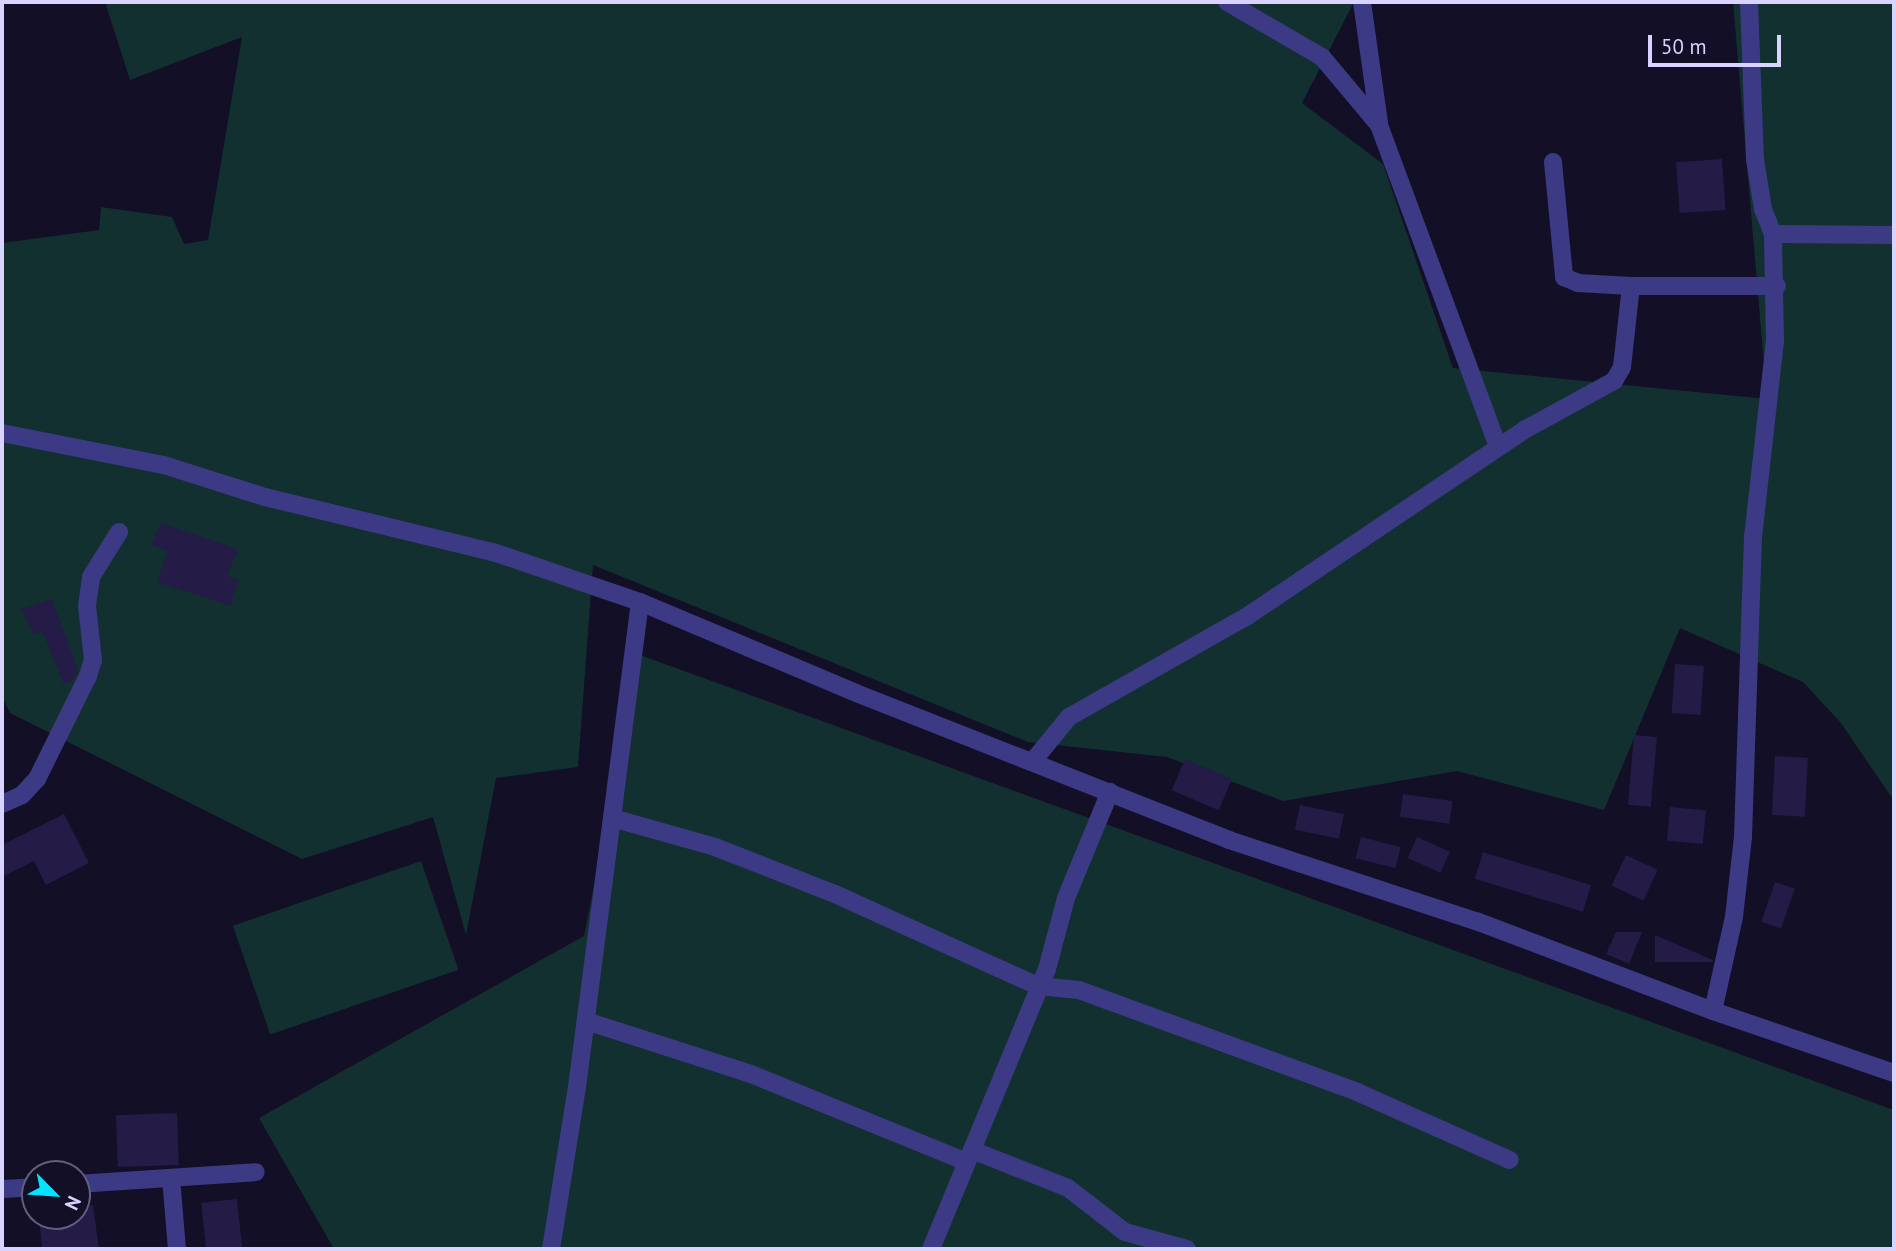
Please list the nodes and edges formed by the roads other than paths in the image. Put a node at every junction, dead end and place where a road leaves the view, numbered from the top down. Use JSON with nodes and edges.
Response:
{"nodes":[{"id":1,"x":1227,"y":2,"type":"edge"},
{"id":2,"x":1362,"y":2,"type":"edge"},
{"id":3,"x":1749,"y":2,"type":"edge"},
{"id":4,"x":1379,"y":125,"type":"junction"},
{"id":5,"x":1553,"y":162,"type":"dead end"},
{"id":6,"x":1773,"y":234,"type":"junction"},
{"id":7,"x":1894,"y":235,"type":"edge"},
{"id":8,"x":1631,"y":286,"type":"junction"},
{"id":9,"x":1777,"y":286,"type":"junction"},
{"id":10,"x":2,"y":433,"type":"edge"},
{"id":11,"x":1498,"y":447,"type":"junction"},
{"id":12,"x":119,"y":532,"type":"dead end"},
{"id":13,"x":640,"y":602,"type":"junction"},
{"id":14,"x":1033,"y":761,"type":"junction"},
{"id":15,"x":1110,"y":792,"type":"junction"},
{"id":16,"x":2,"y":804,"type":"edge"},
{"id":17,"x":612,"y":818,"type":"junction"},
{"id":18,"x":1038,"y":986,"type":"junction"},
{"id":19,"x":1713,"y":1011,"type":"junction"},
{"id":20,"x":586,"y":1021,"type":"junction"},
{"id":21,"x":1894,"y":1073,"type":"edge"},
{"id":22,"x":970,"y":1156,"type":"junction"},
{"id":23,"x":1510,"y":1160,"type":"dead end"},
{"id":24,"x":256,"y":1172,"type":"dead end"},
{"id":25,"x":171,"y":1178,"type":"junction"},
{"id":26,"x":91,"y":1183,"type":"edge"},
{"id":27,"x":21,"y":1188,"type":"edge"},
{"id":28,"x":2,"y":1189,"type":"edge"},
{"id":29,"x":177,"y":1249,"type":"edge"},
{"id":30,"x":551,"y":1249,"type":"edge"},
{"id":31,"x":930,"y":1249,"type":"edge"},
{"id":32,"x":1187,"y":1249,"type":"edge"}],
"edges":[{"from":1,"to":4,"type":"street"},
{"from":2,"to":4,"type":"street"},
{"from":3,"to":6,"type":"street"},
{"from":4,"to":11,"type":"street"},
{"from":5,"to":8,"type":"street"},
{"from":6,"to":7,"type":"street"},
{"from":6,"to":9,"type":"street"},
{"from":8,"to":9,"type":"street"},
{"from":8,"to":11,"type":"street"},
{"from":9,"to":19,"type":"street"},
{"from":10,"to":13,"type":"street"},
{"from":11,"to":14,"type":"street"},
{"from":12,"to":16,"type":"street"},
{"from":13,"to":14,"type":"street"},
{"from":13,"to":17,"type":"street"},
{"from":14,"to":15,"type":"street"},
{"from":15,"to":18,"type":"street"},
{"from":15,"to":19,"type":"street"},
{"from":17,"to":18,"type":"street"},
{"from":17,"to":20,"type":"street"},
{"from":18,"to":22,"type":"street"},
{"from":18,"to":23,"type":"street"},
{"from":19,"to":21,"type":"street"},
{"from":20,"to":22,"type":"street"},
{"from":20,"to":30,"type":"street"},
{"from":22,"to":31,"type":"street"},
{"from":22,"to":32,"type":"street"},
{"from":24,"to":25,"type":"street"},
{"from":25,"to":26,"type":"street"},
{"from":25,"to":29,"type":"street"},
{"from":27,"to":28,"type":"street"}]}
